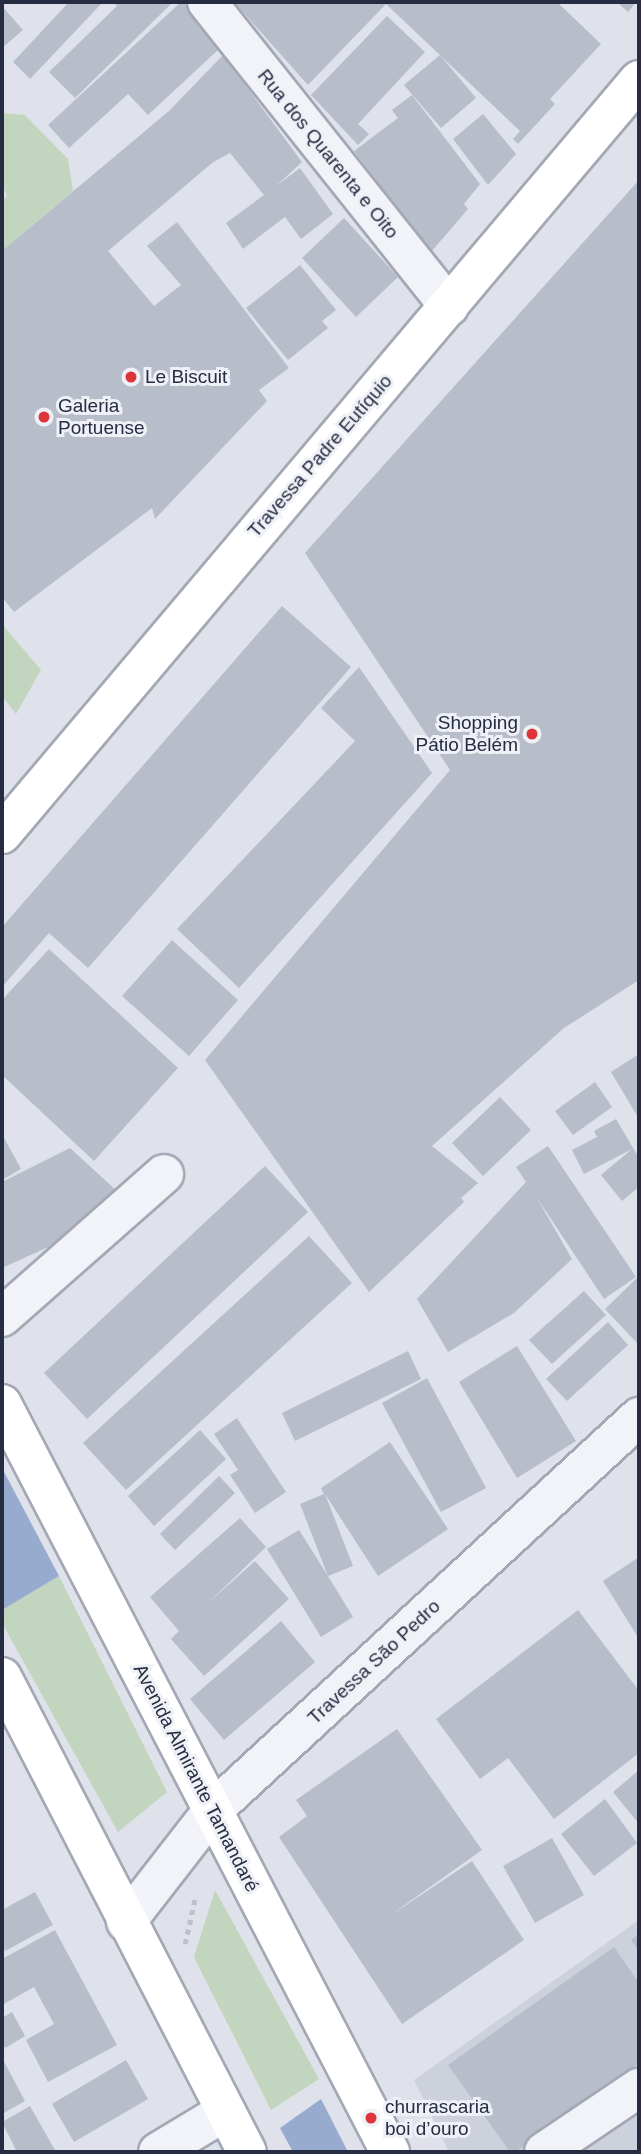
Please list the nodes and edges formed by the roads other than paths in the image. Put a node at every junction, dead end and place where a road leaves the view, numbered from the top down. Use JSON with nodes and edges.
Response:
{"nodes":[{"id":1,"x":207,"y":2,"type":"edge"},
{"id":2,"x":639,"y":80,"type":"edge"},
{"id":3,"x":449,"y":306,"type":"junction"},
{"id":4,"x":2,"y":834,"type":"edge"},
{"id":5,"x":164,"y":1174,"type":"dead end"},
{"id":6,"x":12,"y":1309,"type":"edge"},
{"id":7,"x":2,"y":1404,"type":"edge"},
{"id":8,"x":639,"y":1417,"type":"edge"},
{"id":9,"x":2,"y":1677,"type":"edge"},
{"id":10,"x":213,"y":1810,"type":"junction"},
{"id":11,"x":126,"y":1922,"type":"junction"},
{"id":12,"x":639,"y":2088,"type":"edge"},
{"id":13,"x":226,"y":2111,"type":"junction"},
{"id":14,"x":158,"y":2152,"type":"edge"},
{"id":15,"x":247,"y":2152,"type":"edge"},
{"id":16,"x":390,"y":2152,"type":"edge"},
{"id":17,"x":544,"y":2152,"type":"edge"}],
"edges":[{"from":1,"to":3,"type":"street","name":"Rua dos Quarenta e Oito"},
{"from":2,"to":3,"type":"main road","name":"Travessa Padre Eutíquio"},
{"from":3,"to":4,"type":"main road","name":"Travessa Padre Eutíquio"},
{"from":5,"to":6,"type":"street"},
{"from":7,"to":10,"type":"main road","name":"Avenida Almirante Tamandaré"},
{"from":8,"to":10,"type":"street","name":"Travessa São Pedro"},
{"from":9,"to":11,"type":"main road"},
{"from":10,"to":11,"type":"street","name":"Travessa São Pedro"},
{"from":10,"to":16,"type":"main road","name":"Avenida Almirante Tamandaré"},
{"from":11,"to":13,"type":"main road"},
{"from":12,"to":17,"type":"street"},
{"from":13,"to":14,"type":"street"},
{"from":13,"to":15,"type":"main road"}]}
